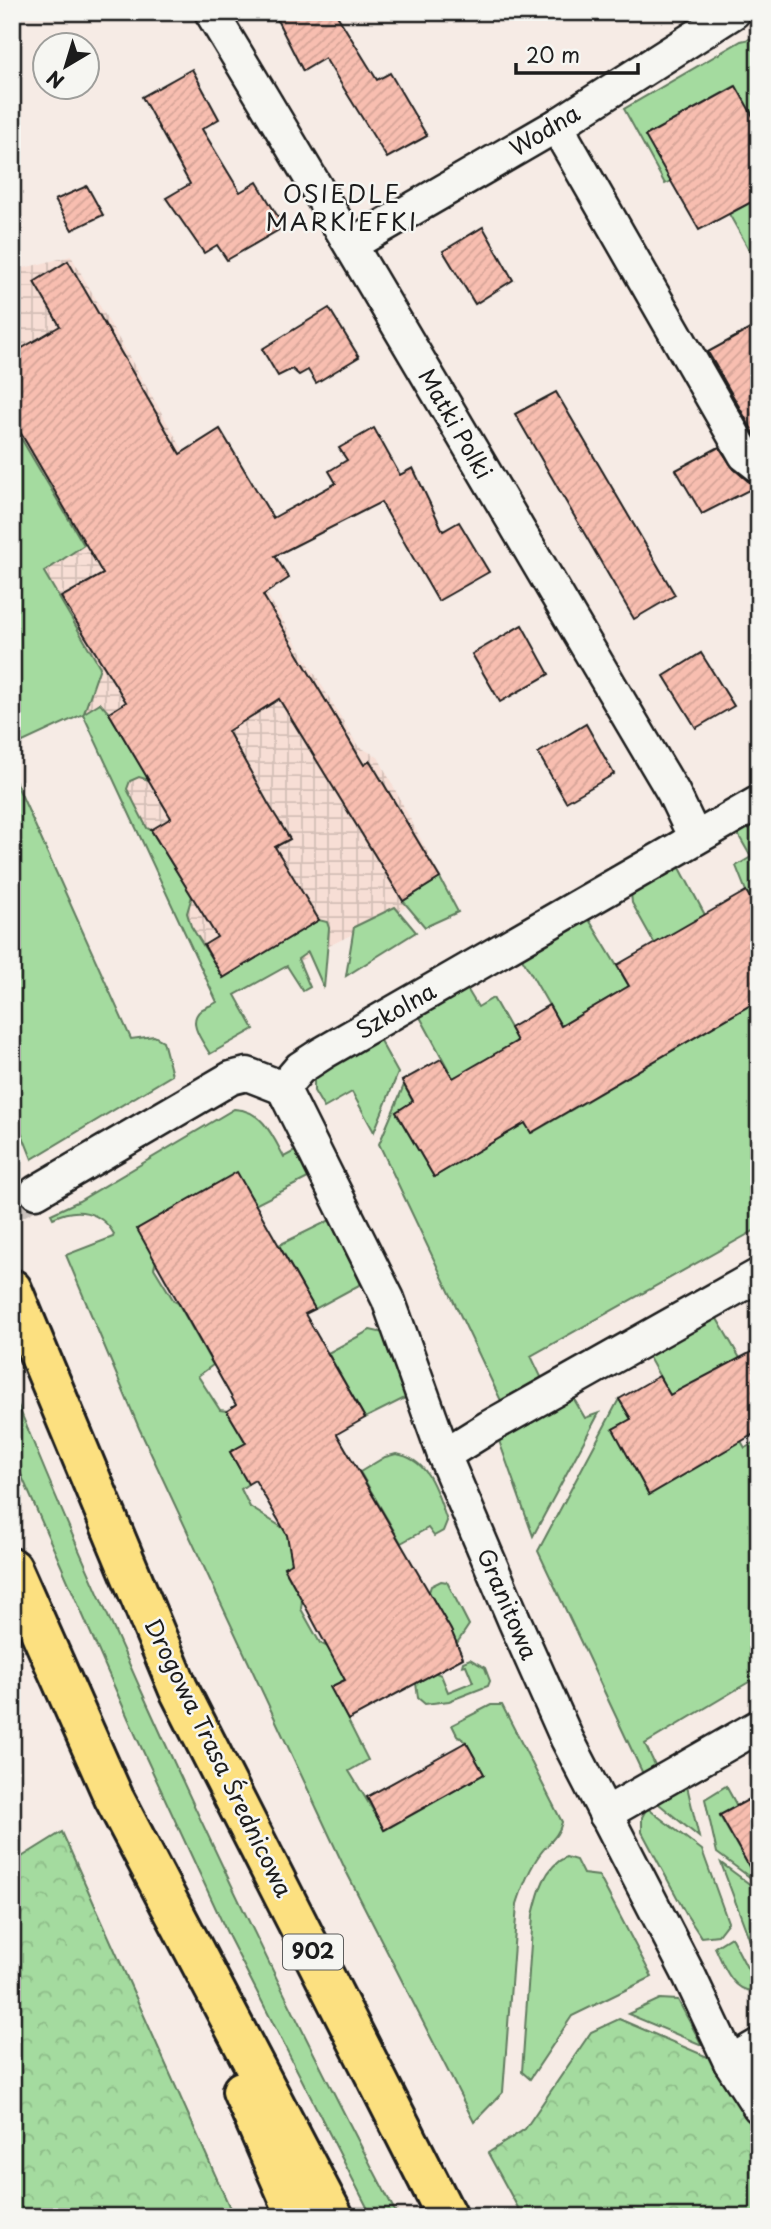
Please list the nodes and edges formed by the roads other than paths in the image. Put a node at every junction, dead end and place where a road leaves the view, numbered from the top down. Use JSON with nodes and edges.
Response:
{"nodes":[{"id":1,"x":211,"y":12,"type":"edge"},
{"id":2,"x":734,"y":12,"type":"edge"},
{"id":3,"x":559,"y":124,"type":"junction"},
{"id":4,"x":352,"y":244,"type":"junction"},
{"id":5,"x":759,"y":466,"type":"edge"},
{"id":6,"x":759,"y":802,"type":"edge"},
{"id":7,"x":695,"y":838,"type":"junction"},
{"id":8,"x":283,"y":1088,"type":"junction"},
{"id":9,"x":36,"y":1192,"type":"tunnel mouth"},
{"id":10,"x":759,"y":1275,"type":"edge"},
{"id":11,"x":12,"y":1289,"type":"edge"},
{"id":12,"x":444,"y":1455,"type":"junction"},
{"id":13,"x":12,"y":1568,"type":"edge"},
{"id":14,"x":759,"y":1726,"type":"edge"},
{"id":15,"x":114,"y":1798,"type":"junction"},
{"id":16,"x":605,"y":1814,"type":"junction"},
{"id":17,"x":759,"y":2045,"type":"edge"},
{"id":18,"x":730,"y":2062,"type":"junction"},
{"id":19,"x":759,"y":2107,"type":"edge"},
{"id":20,"x":297,"y":2217,"type":"edge"},
{"id":21,"x":334,"y":2217,"type":"edge"},
{"id":22,"x":447,"y":2217,"type":"edge"}],
"edges":[{"from":1,"to":4,"type":"street","name":"Matki Polki"},
{"from":2,"to":3,"type":"street","name":"Wodna"},
{"from":3,"to":4,"type":"street","name":"Wodna"},
{"from":3,"to":5,"type":"street"},
{"from":4,"to":7,"type":"street","name":"Matki Polki"},
{"from":6,"to":7,"type":"street","name":"Szkolna"},
{"from":7,"to":8,"type":"street","name":"Szkolna"},
{"from":8,"to":9,"type":"street"},
{"from":8,"to":12,"type":"street","name":"Granitowa"},
{"from":10,"to":12,"type":"street"},
{"from":11,"to":22,"type":"main road","name":"Drogowa Trasa Średnicowa","number":"902"},
{"from":12,"to":16,"type":"street","name":"Granitowa"},
{"from":13,"to":15,"type":"main road"},
{"from":14,"to":16,"type":"street"},
{"from":15,"to":20,"type":"main road"},
{"from":15,"to":21,"type":"main road"},
{"from":16,"to":18,"type":"street","name":"Granitowa"},
{"from":17,"to":18,"type":"street"},
{"from":18,"to":19,"type":"street","name":"Granitowa"}]}
